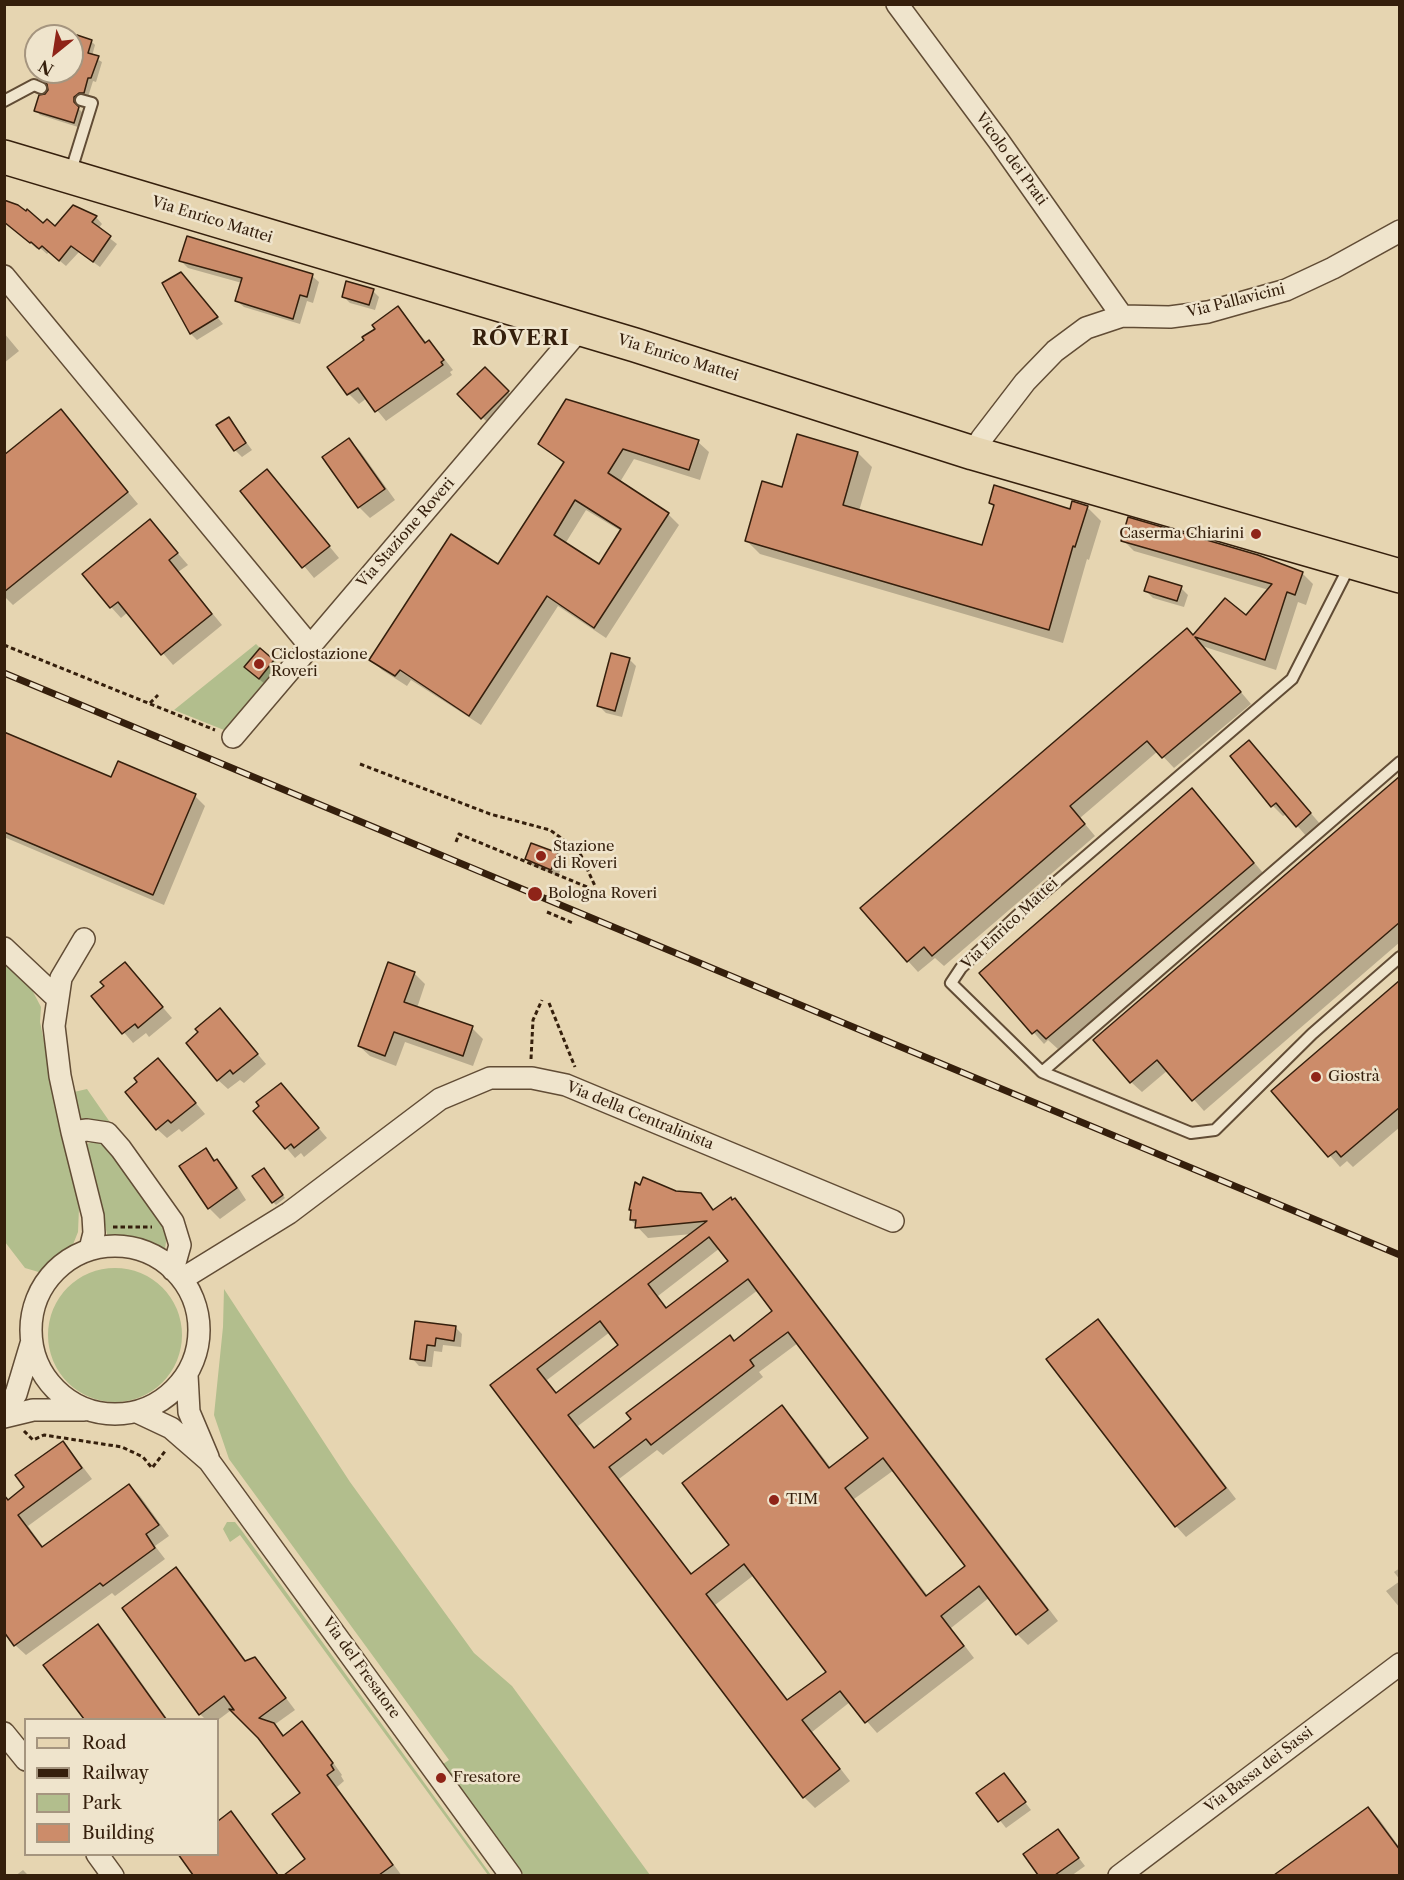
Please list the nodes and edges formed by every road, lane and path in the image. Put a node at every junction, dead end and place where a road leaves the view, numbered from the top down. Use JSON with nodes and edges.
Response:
{"nodes":[{"id":1,"x":897,"y":4,"type":"edge"},
{"id":2,"x":41,"y":88,"type":"dead end"},
{"id":3,"x":81,"y":100,"type":"dead end"},
{"id":4,"x":4,"y":101,"type":"edge"},
{"id":5,"x":4,"y":157,"type":"edge"},
{"id":6,"x":69,"y":177,"type":"junction"},
{"id":7,"x":1400,"y":231,"type":"edge"},
{"id":8,"x":4,"y":276,"type":"edge"},
{"id":9,"x":1122,"y":316,"type":"junction"},
{"id":10,"x":580,"y":329,"type":"junction"},
{"id":11,"x":973,"y":453,"type":"junction"},
{"id":12,"x":1351,"y":562,"type":"junction"},
{"id":13,"x":1400,"y":576,"type":"edge"},
{"id":14,"x":4,"y":645,"type":"edge"},
{"id":15,"x":310,"y":646,"type":"junction"},
{"id":16,"x":158,"y":695,"type":"dead end"},
{"id":17,"x":150,"y":703,"type":"junction"},
{"id":18,"x":233,"y":737,"type":"joint"},
{"id":19,"x":1400,"y":762,"type":"edge"},
{"id":20,"x":360,"y":764,"type":"dead end"},
{"id":21,"x":456,"y":842,"type":"dead end"},
{"id":22,"x":595,"y":886,"type":"dead end"},
{"id":23,"x":587,"y":887,"type":"dead end"},
{"id":24,"x":547,"y":912,"type":"dead end"},
{"id":25,"x":573,"y":923,"type":"dead end"},
{"id":26,"x":84,"y":939,"type":"dead end"},
{"id":27,"x":4,"y":948,"type":"edge"},
{"id":28,"x":1400,"y":957,"type":"edge"},
{"id":29,"x":57,"y":998,"type":"junction"},
{"id":30,"x":542,"y":1000,"type":"dead end"},
{"id":31,"x":549,"y":1003,"type":"dead end"},
{"id":32,"x":584,"y":1071,"type":"dead end"},
{"id":33,"x":1042,"y":1072,"type":"junction"},
{"id":34,"x":530,"y":1078,"type":"junction"},
{"id":35,"x":72,"y":1132,"type":"junction"},
{"id":36,"x":893,"y":1221,"type":"dead end"},
{"id":37,"x":109,"y":1227,"type":"dead end"},
{"id":38,"x":153,"y":1227,"type":"dead end"},
{"id":39,"x":90,"y":1249,"type":"junction"},
{"id":40,"x":177,"y":1274,"type":"junction"},
{"id":41,"x":31,"y":1344,"type":"junction"},
{"id":42,"x":187,"y":1375,"type":"junction"},
{"id":43,"x":4,"y":1410,"type":"edge"},
{"id":44,"x":87,"y":1410,"type":"junction"},
{"id":45,"x":137,"y":1412,"type":"junction"},
{"id":46,"x":4,"y":1417,"type":"edge"},
{"id":47,"x":23,"y":1431,"type":"dead end"},
{"id":48,"x":171,"y":1444,"type":"dead end"},
{"id":49,"x":209,"y":1461,"type":"junction"},
{"id":50,"x":1400,"y":1664,"type":"edge"},
{"id":51,"x":4,"y":1732,"type":"edge"},
{"id":52,"x":24,"y":1757,"type":"edge"},
{"id":53,"x":99,"y":1856,"type":"edge"},
{"id":54,"x":113,"y":1875,"type":"edge"},
{"id":55,"x":511,"y":1875,"type":"edge"},
{"id":56,"x":1119,"y":1875,"type":"edge"}],
"edges":[{"from":1,"to":9,"type":"street","name":"Vicolo dei Prati"},
{"from":2,"to":4,"type":"lane"},
{"from":3,"to":6,"type":"lane"},
{"from":5,"to":6,"type":"main road","name":"Via Enrico Mattei"},
{"from":6,"to":10,"type":"main road","name":"Via Enrico Mattei"},
{"from":7,"to":9,"type":"street","name":"Via Pallavicini"},
{"from":8,"to":15,"type":"street"},
{"from":9,"to":11,"type":"street","name":"Via Pallavicini"},
{"from":10,"to":11,"type":"main road","name":"Via Enrico Mattei"},
{"from":10,"to":15,"type":"street","name":"Via Stazione Roveri"},
{"from":11,"to":12,"type":"main road","name":"Via Enrico Mattei"},
{"from":12,"to":13,"type":"main road","name":"Via Enrico Mattei"},
{"from":12,"to":33,"type":"lane","name":"Via Enrico Mattei"},
{"from":14,"to":17,"type":"path"},
{"from":15,"to":18,"type":"street","name":"Via Stazione Roveri"},
{"from":16,"to":17,"type":"path"},
{"from":17,"to":18,"type":"path"},
{"from":19,"to":33,"type":"lane"},
{"from":20,"to":22,"type":"path"},
{"from":21,"to":23,"type":"path"},
{"from":24,"to":25,"type":"path"},
{"from":26,"to":29,"type":"street"},
{"from":27,"to":29,"type":"street"},
{"from":28,"to":33,"type":"lane","name":"Via Enrico Mattei"},
{"from":29,"to":35,"type":"street"},
{"from":30,"to":34,"type":"path"},
{"from":31,"to":32,"type":"path"},
{"from":34,"to":36,"type":"street","name":"Via della Centralinista"},
{"from":34,"to":40,"type":"street","name":"Via della Centralinista"},
{"from":35,"to":39,"type":"street"},
{"from":35,"to":40,"type":"street"},
{"from":37,"to":38,"type":"path"},
{"from":39,"to":40,"type":"street"},
{"from":39,"to":41,"type":"street"},
{"from":40,"to":42,"type":"street"},
{"from":41,"to":43,"type":"street"},
{"from":41,"to":44,"type":"street"},
{"from":42,"to":45,"type":"street"},
{"from":42,"to":49,"type":"street","name":"Via del Fresatore"},
{"from":44,"to":45,"type":"street"},
{"from":44,"to":46,"type":"street"},
{"from":45,"to":49,"type":"street","name":"Via del Fresatore"},
{"from":47,"to":48,"type":"path"},
{"from":49,"to":55,"type":"street","name":"Via del Fresatore"},
{"from":50,"to":56,"type":"street","name":"Via Bassa dei Sassi"},
{"from":51,"to":52,"type":"street"},
{"from":53,"to":54,"type":"street"}]}
